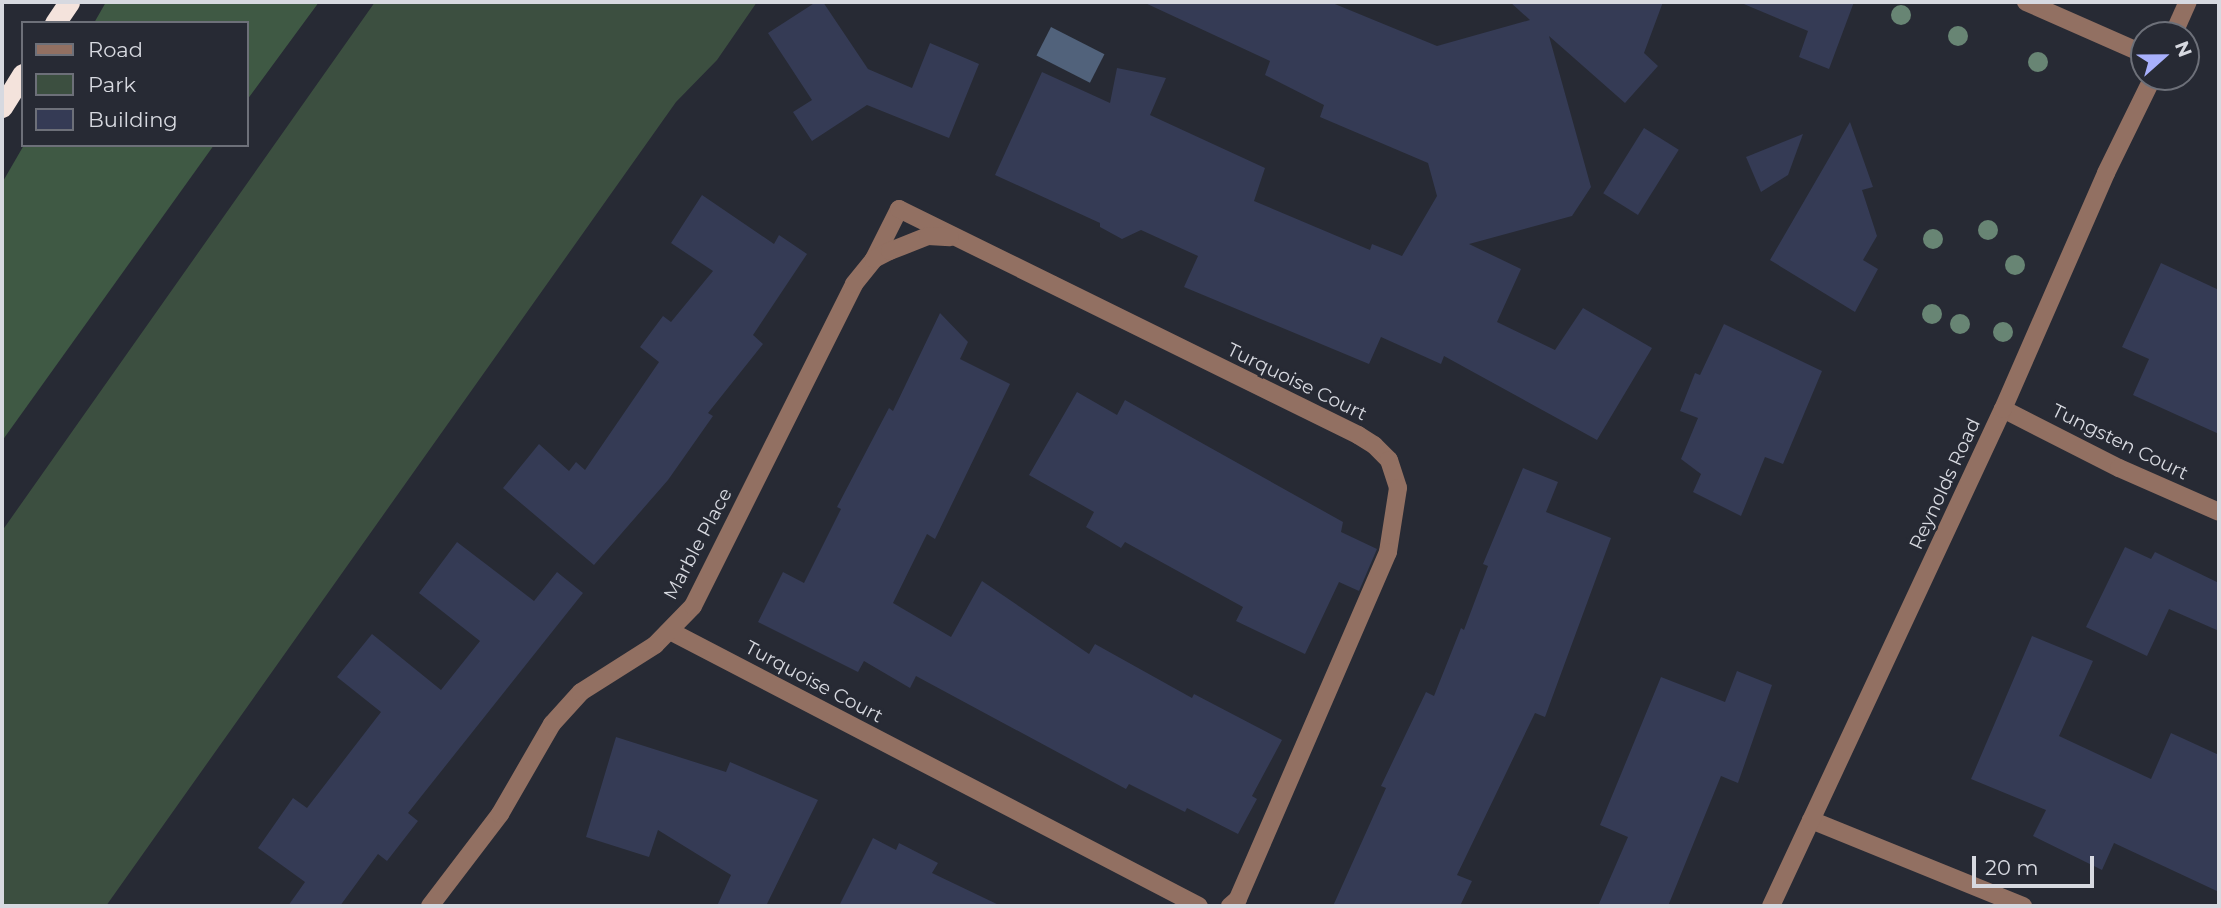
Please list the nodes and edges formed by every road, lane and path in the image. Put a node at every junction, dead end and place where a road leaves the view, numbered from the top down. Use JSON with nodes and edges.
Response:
{"nodes":[{"id":1,"x":69,"y":2,"type":"edge"},
{"id":2,"x":2026,"y":2,"type":"edge"},
{"id":3,"x":2188,"y":2,"type":"edge"},
{"id":4,"x":56,"y":21,"type":"edge"},
{"id":5,"x":2179,"y":21,"type":"edge"},
{"id":6,"x":2130,"y":48,"type":"edge"},
{"id":7,"x":21,"y":77,"type":"edge"},
{"id":8,"x":2146,"y":91,"type":"edge"},
{"id":9,"x":2,"y":107,"type":"edge"},
{"id":10,"x":899,"y":209,"type":"joint"},
{"id":11,"x":958,"y":238,"type":"junction"},
{"id":12,"x":874,"y":259,"type":"junction"},
{"id":13,"x":2003,"y":408,"type":"junction"},
{"id":14,"x":2219,"y":512,"type":"edge"},
{"id":15,"x":670,"y":631,"type":"junction"},
{"id":16,"x":1811,"y":820,"type":"junction"},
{"id":17,"x":430,"y":906,"type":"edge"},
{"id":18,"x":1199,"y":906,"type":"edge"},
{"id":19,"x":1230,"y":906,"type":"edge"},
{"id":20,"x":1772,"y":906,"type":"edge"},
{"id":21,"x":2023,"y":906,"type":"edge"}],
"edges":[{"from":1,"to":4,"type":"highway"},
{"from":2,"to":6,"type":"street"},
{"from":3,"to":5,"type":"street"},
{"from":7,"to":9,"type":"highway"},
{"from":8,"to":13,"type":"street","name":"Reynolds Road"},
{"from":10,"to":11,"type":"street","name":"Turquoise Court"},
{"from":10,"to":12,"type":"street","name":"Marble Place"},
{"from":11,"to":12,"type":"street","name":"Marble Place"},
{"from":11,"to":19,"type":"street","name":"Turquoise Court"},
{"from":12,"to":15,"type":"street","name":"Marble Place"},
{"from":13,"to":14,"type":"street","name":"Tungsten Court"},
{"from":13,"to":16,"type":"street","name":"Reynolds Road"},
{"from":15,"to":17,"type":"street","name":"Marble Place"},
{"from":15,"to":18,"type":"street","name":"Turquoise Court"},
{"from":16,"to":20,"type":"street","name":"Reynolds Road"},
{"from":16,"to":21,"type":"street"}]}
